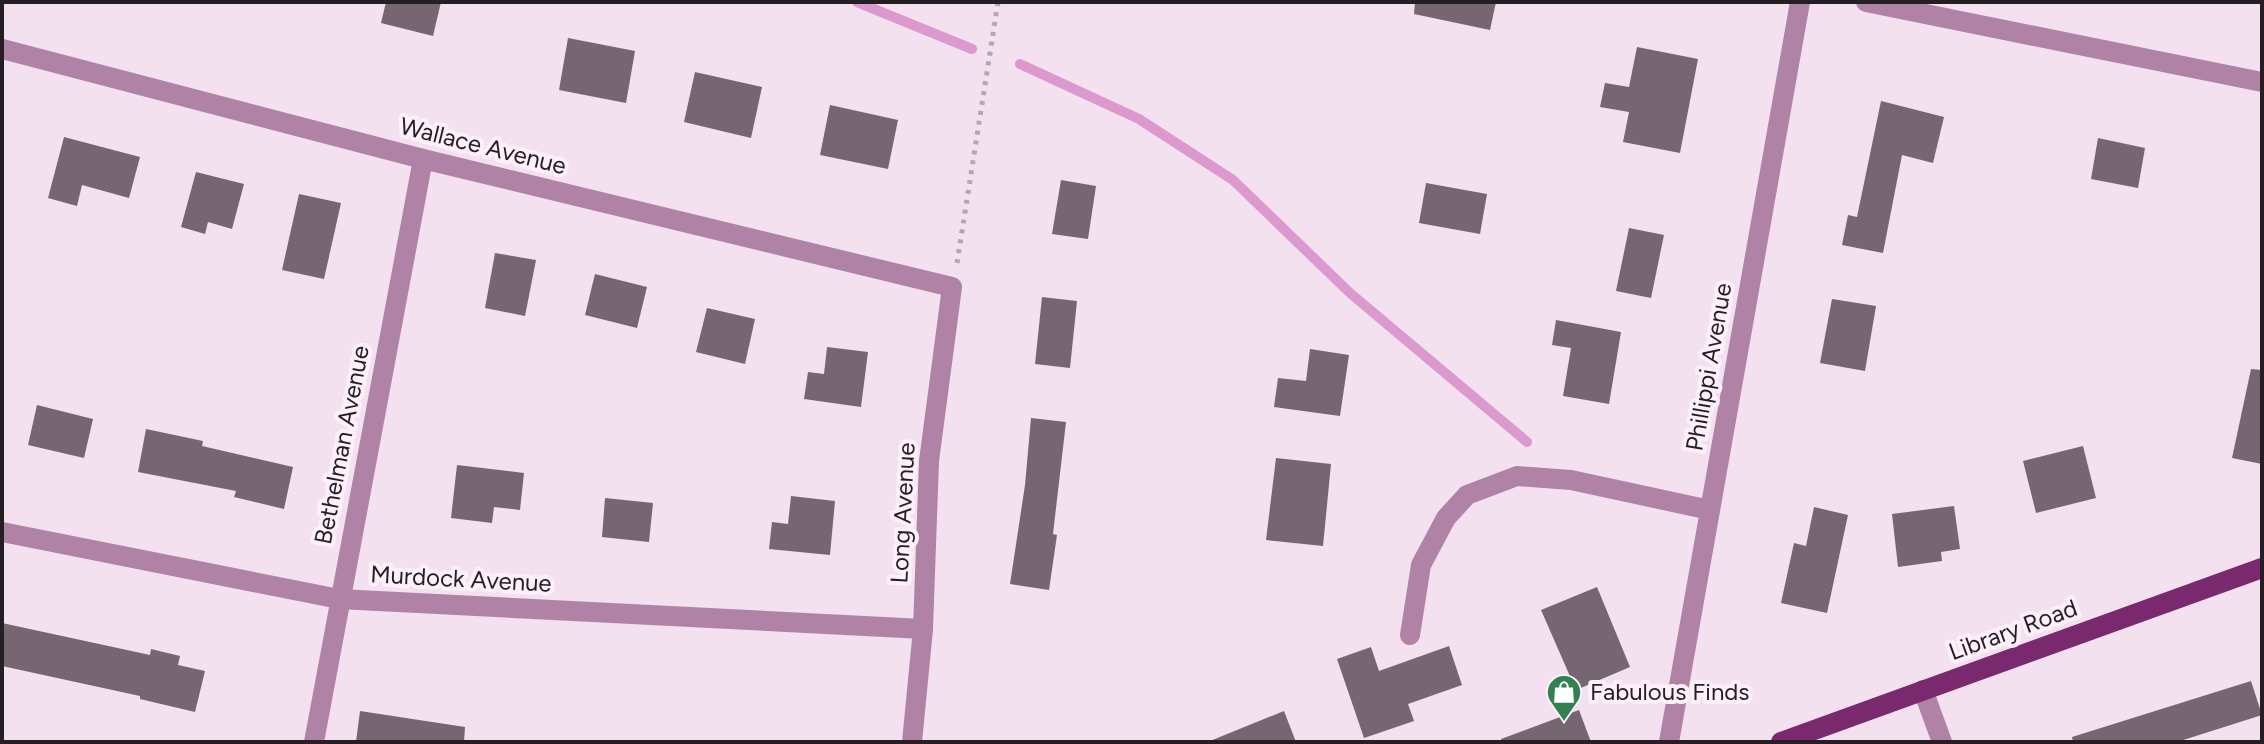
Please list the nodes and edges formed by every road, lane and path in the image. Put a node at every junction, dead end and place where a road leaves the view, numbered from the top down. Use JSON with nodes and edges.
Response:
{"nodes":[{"id":1,"x":998,"y":2,"type":"edge"},
{"id":2,"x":1800,"y":2,"type":"edge"},
{"id":3,"x":1866,"y":2,"type":"edge"},
{"id":4,"x":2,"y":49,"type":"edge"},
{"id":5,"x":2262,"y":82,"type":"edge"},
{"id":6,"x":423,"y":159,"type":"junction"},
{"id":7,"x":952,"y":287,"type":"junction"},
{"id":8,"x":1710,"y":510,"type":"junction"},
{"id":9,"x":2,"y":532,"type":"edge"},
{"id":10,"x":2262,"y":568,"type":"edge"},
{"id":11,"x":339,"y":599,"type":"junction"},
{"id":12,"x":923,"y":629,"type":"junction"},
{"id":13,"x":1410,"y":635,"type":"dead end"},
{"id":14,"x":1923,"y":690,"type":"junction"},
{"id":15,"x":314,"y":742,"type":"edge"},
{"id":16,"x":912,"y":742,"type":"edge"},
{"id":17,"x":1669,"y":742,"type":"edge"},
{"id":18,"x":1781,"y":742,"type":"edge"},
{"id":19,"x":1942,"y":742,"type":"edge"}],
"edges":[{"from":1,"to":7,"type":"path"},
{"from":2,"to":8,"type":"street","name":"Phillippi Avenue"},
{"from":3,"to":5,"type":"street"},
{"from":4,"to":6,"type":"street","name":"Wallace Avenue"},
{"from":6,"to":7,"type":"street","name":"Wallace Avenue"},
{"from":6,"to":11,"type":"street","name":"Bethelman Avenue"},
{"from":7,"to":12,"type":"street","name":"Long Avenue"},
{"from":8,"to":13,"type":"street"},
{"from":8,"to":17,"type":"street","name":"Phillippi Avenue"},
{"from":9,"to":11,"type":"street","name":"Murdock Avenue"},
{"from":10,"to":14,"type":"main road","name":"Library Road"},
{"from":11,"to":12,"type":"street","name":"Murdock Avenue"},
{"from":11,"to":15,"type":"street","name":"Bethelman Avenue"},
{"from":12,"to":16,"type":"street","name":"Long Avenue"},
{"from":14,"to":18,"type":"main road","name":"Library Road"},
{"from":14,"to":19,"type":"street"}]}
